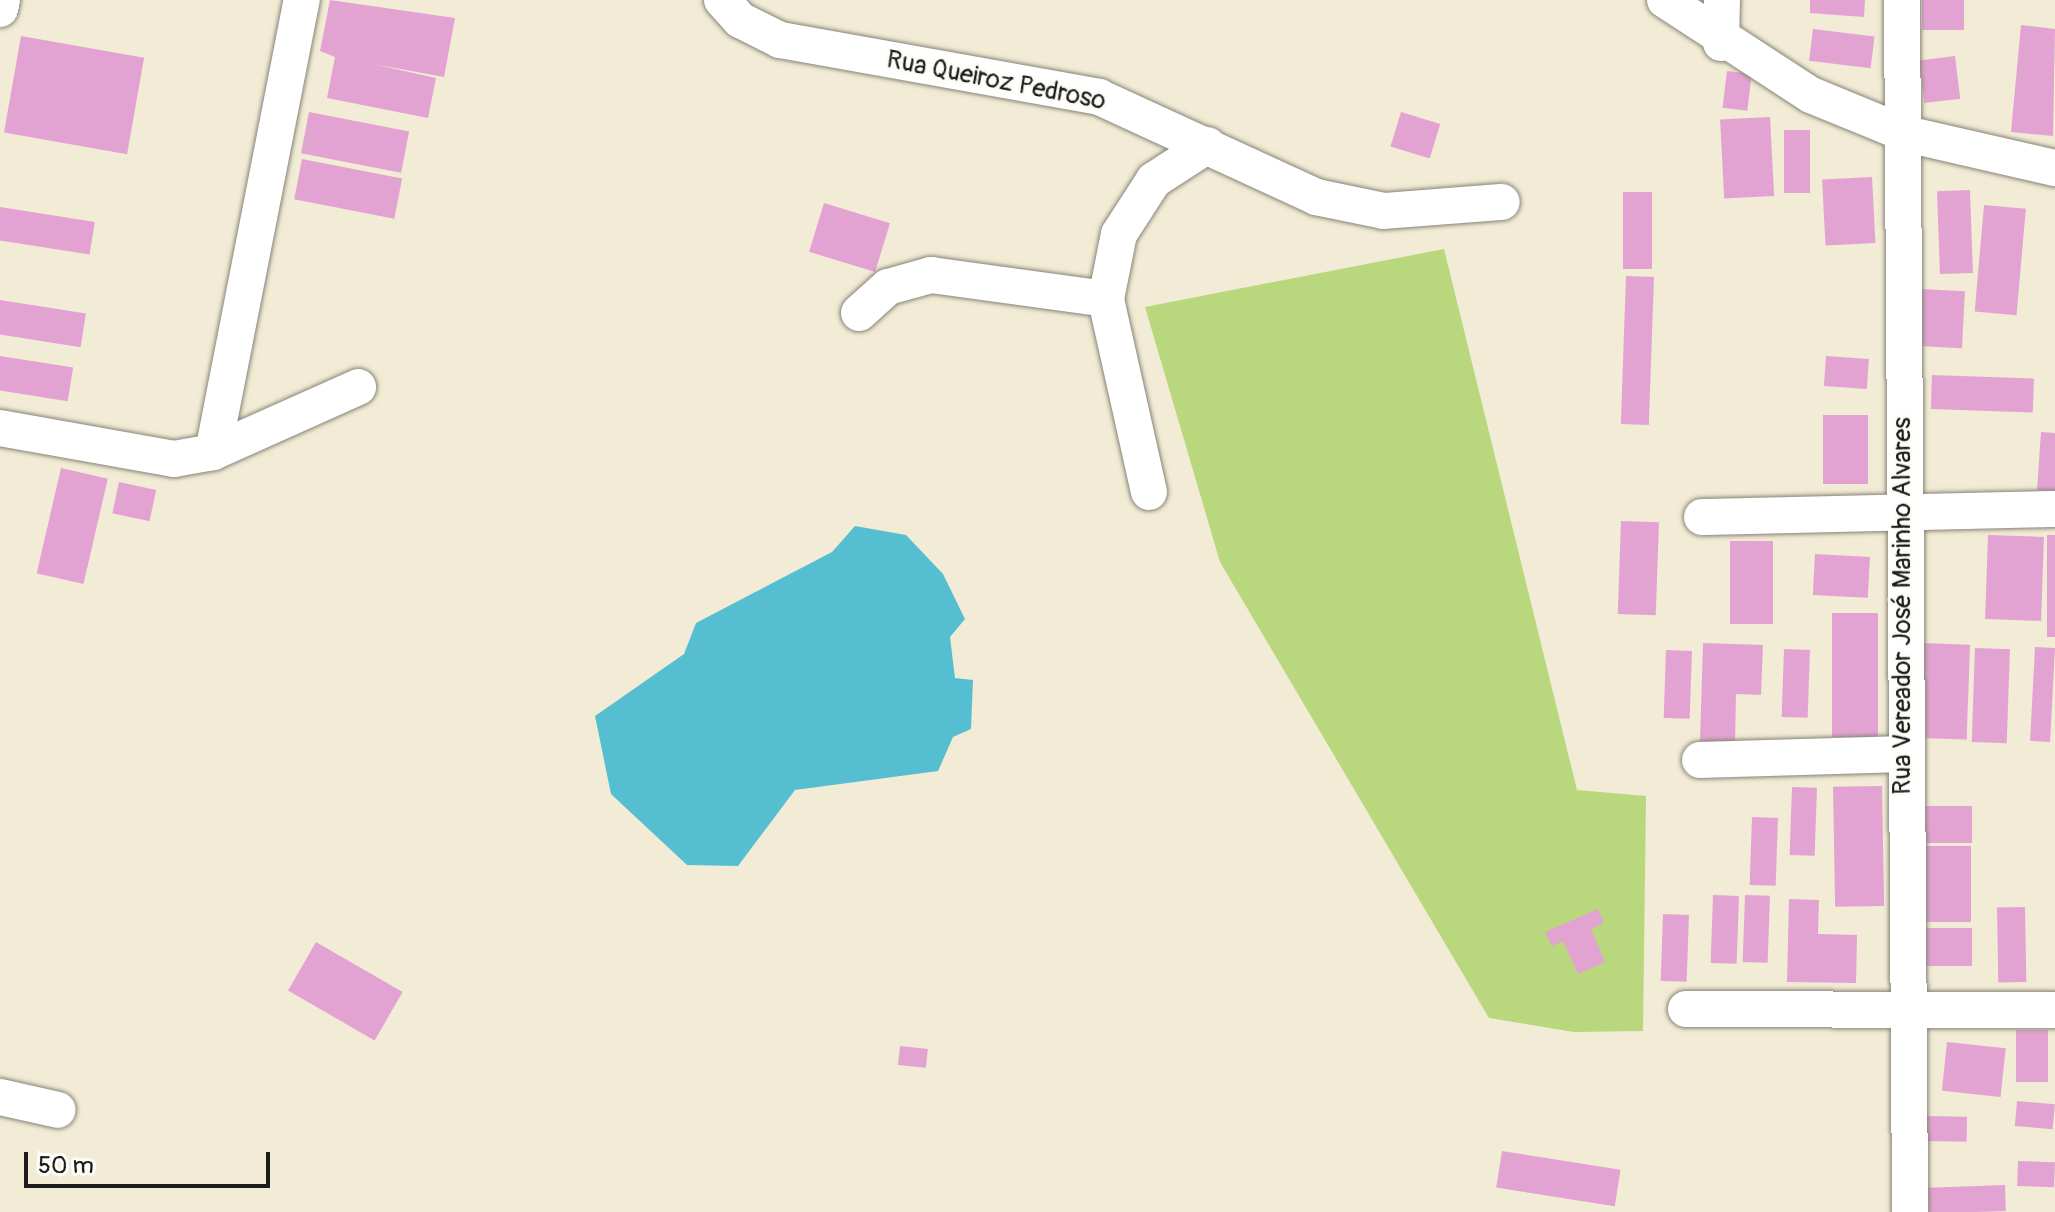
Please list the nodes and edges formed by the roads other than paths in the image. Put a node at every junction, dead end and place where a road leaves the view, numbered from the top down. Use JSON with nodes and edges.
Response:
{"nodes":[{"id":1,"x":2,"y":0,"type":"edge"},
{"id":2,"x":302,"y":0,"type":"edge"},
{"id":3,"x":722,"y":0,"type":"edge"},
{"id":4,"x":1665,"y":0,"type":"edge"},
{"id":5,"x":1722,"y":0,"type":"edge"},
{"id":6,"x":1902,"y":0,"type":"edge"},
{"id":7,"x":0,"y":9,"type":"edge"},
{"id":8,"x":1721,"y":43,"type":"junction"},
{"id":9,"x":1906,"y":134,"type":"junction"},
{"id":10,"x":1208,"y":145,"type":"junction"},
{"id":11,"x":2055,"y":168,"type":"edge"},
{"id":12,"x":1502,"y":202,"type":"dead end"},
{"id":13,"x":1106,"y":299,"type":"junction"},
{"id":14,"x":859,"y":313,"type":"dead end"},
{"id":15,"x":358,"y":387,"type":"dead end"},
{"id":16,"x":0,"y":428,"type":"edge"},
{"id":17,"x":213,"y":452,"type":"junction"},
{"id":18,"x":1149,"y":492,"type":"dead end"},
{"id":19,"x":2055,"y":509,"type":"edge"},
{"id":20,"x":1901,"y":511,"type":"junction"},
{"id":21,"x":1702,"y":517,"type":"dead end"},
{"id":22,"x":1904,"y":754,"type":"junction"},
{"id":23,"x":1700,"y":760,"type":"dead end"},
{"id":24,"x":1686,"y":1009,"type":"dead end"},
{"id":25,"x":1904,"y":1009,"type":"junction"},
{"id":26,"x":2055,"y":1010,"type":"edge"},
{"id":27,"x":0,"y":1097,"type":"edge"},
{"id":28,"x":58,"y":1110,"type":"dead end"},
{"id":29,"x":1910,"y":1212,"type":"edge"}],
"edges":[{"from":1,"to":7,"type":"street"},
{"from":2,"to":17,"type":"street"},
{"from":3,"to":10,"type":"street","name":"Rua Queiroz Pedroso"},
{"from":4,"to":8,"type":"street"},
{"from":5,"to":8,"type":"street"},
{"from":6,"to":9,"type":"street","name":"Rua Vereador José Marinho Alvares"},
{"from":8,"to":9,"type":"street"},
{"from":9,"to":11,"type":"street"},
{"from":9,"to":20,"type":"street","name":"Rua Vereador José Marinho Alvares"},
{"from":10,"to":12,"type":"street","name":"Rua Queiroz Pedroso"},
{"from":10,"to":13,"type":"street"},
{"from":13,"to":14,"type":"street"},
{"from":13,"to":18,"type":"street"},
{"from":15,"to":17,"type":"street"},
{"from":16,"to":17,"type":"street"},
{"from":19,"to":20,"type":"street"},
{"from":20,"to":21,"type":"street"},
{"from":20,"to":22,"type":"street","name":"Rua Vereador José Marinho Alvares"},
{"from":22,"to":23,"type":"street"},
{"from":22,"to":25,"type":"street","name":"Rua Vereador José Marinho Alvares"},
{"from":24,"to":25,"type":"street"},
{"from":25,"to":26,"type":"street"},
{"from":25,"to":29,"type":"street","name":"Rua Vereador José Marinho Alvares"},
{"from":27,"to":28,"type":"street"}]}
